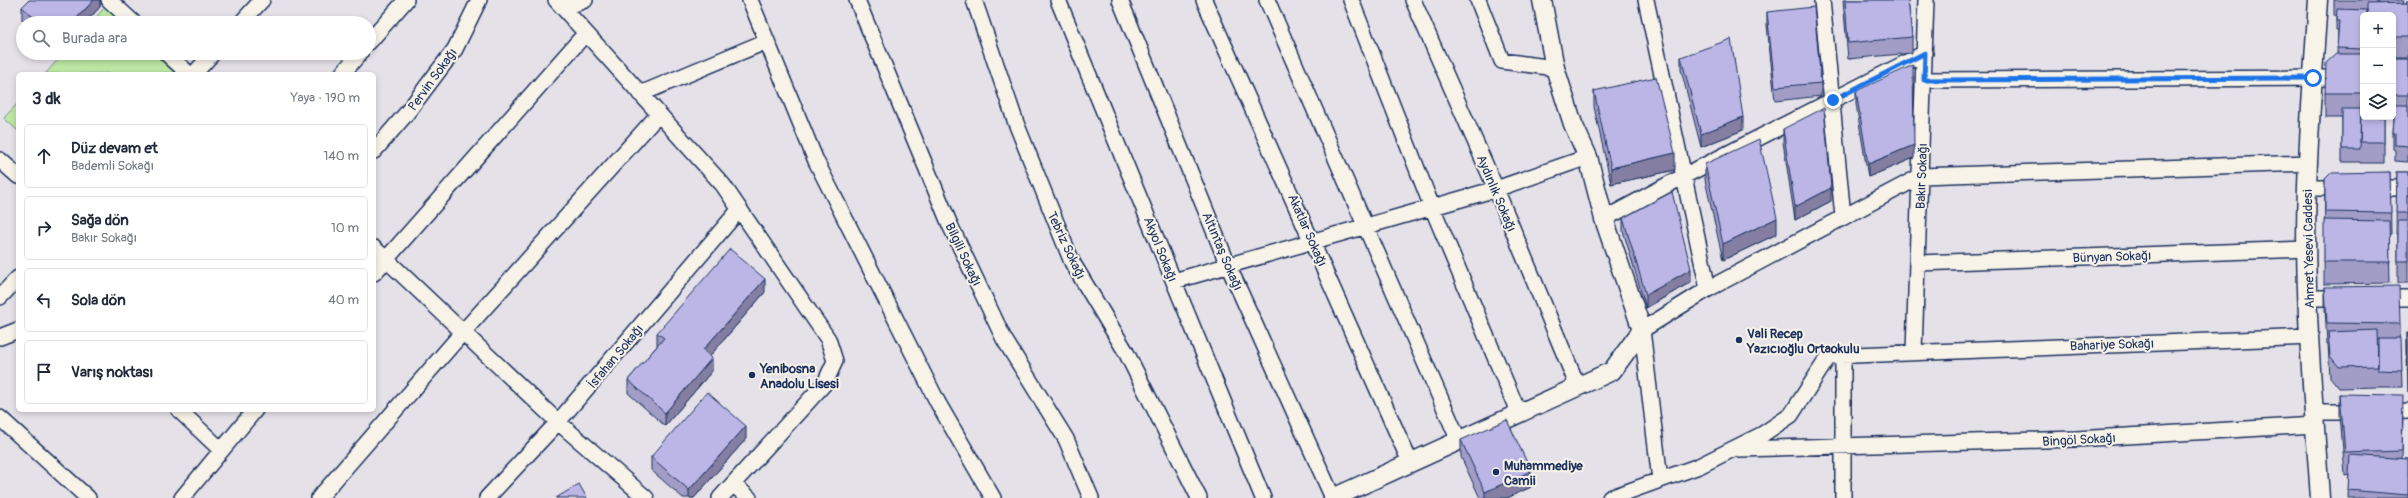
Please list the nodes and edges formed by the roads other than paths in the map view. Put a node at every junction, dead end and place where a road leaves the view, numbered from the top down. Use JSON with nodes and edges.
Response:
{"nodes":[{"id":1,"x":109,"y":0,"type":"edge"},
{"id":2,"x":262,"y":0,"type":"edge"},
{"id":3,"x":406,"y":0,"type":"edge"},
{"id":4,"x":479,"y":0,"type":"edge"},
{"id":5,"x":585,"y":0,"type":"edge"},
{"id":6,"x":750,"y":0,"type":"edge"},
{"id":7,"x":857,"y":0,"type":"edge"},
{"id":8,"x":974,"y":0,"type":"edge"},
{"id":9,"x":1058,"y":0,"type":"edge"},
{"id":10,"x":1120,"y":0,"type":"edge"},
{"id":11,"x":1204,"y":0,"type":"edge"},
{"id":12,"x":1267,"y":0,"type":"edge"},
{"id":13,"x":1351,"y":0,"type":"edge"},
{"id":14,"x":1413,"y":0,"type":"edge"},
{"id":15,"x":1478,"y":0,"type":"edge"},
{"id":16,"x":1542,"y":0,"type":"edge"},
{"id":17,"x":1646,"y":0,"type":"edge"},
{"id":18,"x":1822,"y":0,"type":"edge"},
{"id":19,"x":1926,"y":0,"type":"edge"},
{"id":20,"x":2318,"y":0,"type":"edge"},
{"id":21,"x":559,"y":4,"type":"edge"},
{"id":22,"x":126,"y":16,"type":"edge"},
{"id":23,"x":247,"y":16,"type":"edge"},
{"id":24,"x":376,"y":34,"type":"edge"},
{"id":25,"x":585,"y":34,"type":"junction"},
{"id":26,"x":767,"y":41,"type":"junction"},
{"id":27,"x":1925,"y":53,"type":"junction"},
{"id":28,"x":174,"y":60,"type":"edge"},
{"id":29,"x":207,"y":60,"type":"edge"},
{"id":30,"x":354,"y":60,"type":"edge"},
{"id":31,"x":1555,"y":68,"type":"junction"},
{"id":32,"x":187,"y":72,"type":"edge"},
{"id":33,"x":196,"y":72,"type":"edge"},
{"id":34,"x":344,"y":72,"type":"edge"},
{"id":35,"x":2313,"y":78,"type":"junction"},
{"id":36,"x":2360,"y":78,"type":"edge"},
{"id":37,"x":1924,"y":80,"type":"junction"},
{"id":38,"x":640,"y":94,"type":"junction"},
{"id":39,"x":1833,"y":100,"type":"junction"},
{"id":40,"x":658,"y":115,"type":"junction"},
{"id":41,"x":376,"y":149,"type":"edge"},
{"id":42,"x":1588,"y":157,"type":"junction"},
{"id":43,"x":0,"y":160,"type":"edge"},
{"id":44,"x":2308,"y":163,"type":"junction"},
{"id":45,"x":16,"y":174,"type":"edge"},
{"id":46,"x":1684,"y":176,"type":"junction"},
{"id":47,"x":1921,"y":176,"type":"junction"},
{"id":48,"x":2307,"y":188,"type":"junction"},
{"id":49,"x":2408,"y":188,"type":"edge"},
{"id":50,"x":1496,"y":189,"type":"junction"},
{"id":51,"x":1432,"y":207,"type":"junction"},
{"id":52,"x":739,"y":210,"type":"junction"},
{"id":53,"x":1843,"y":217,"type":"junction"},
{"id":54,"x":1604,"y":219,"type":"junction"},
{"id":55,"x":1366,"y":227,"type":"junction"},
{"id":56,"x":1313,"y":240,"type":"junction"},
{"id":57,"x":2307,"y":249,"type":"junction"},
{"id":58,"x":376,"y":250,"type":"edge"},
{"id":59,"x":387,"y":259,"type":"junction"},
{"id":60,"x":1918,"y":263,"type":"junction"},
{"id":61,"x":1228,"y":265,"type":"junction"},
{"id":62,"x":376,"y":271,"type":"edge"},
{"id":63,"x":16,"y":280,"type":"edge"},
{"id":64,"x":1174,"y":281,"type":"junction"},
{"id":65,"x":1708,"y":289,"type":"junction"},
{"id":66,"x":0,"y":297,"type":"edge"},
{"id":67,"x":2307,"y":298,"type":"junction"},
{"id":68,"x":2408,"y":298,"type":"edge"},
{"id":69,"x":1642,"y":330,"type":"junction"},
{"id":70,"x":16,"y":331,"type":"edge"},
{"id":71,"x":463,"y":332,"type":"junction"},
{"id":72,"x":0,"y":337,"type":"edge"},
{"id":73,"x":2310,"y":337,"type":"junction"},
{"id":74,"x":1914,"y":351,"type":"junction"},
{"id":75,"x":1843,"y":355,"type":"junction"},
{"id":76,"x":1578,"y":386,"type":"junction"},
{"id":77,"x":2408,"y":411,"type":"edge"},
{"id":78,"x":181,"y":412,"type":"edge"},
{"id":79,"x":253,"y":412,"type":"edge"},
{"id":80,"x":1519,"y":414,"type":"junction"},
{"id":81,"x":0,"y":418,"type":"edge"},
{"id":82,"x":2315,"y":419,"type":"junction"},
{"id":83,"x":558,"y":422,"type":"junction"},
{"id":84,"x":1459,"y":441,"type":"junction"},
{"id":85,"x":1843,"y":447,"type":"junction"},
{"id":86,"x":1734,"y":449,"type":"junction"},
{"id":87,"x":222,"y":450,"type":"junction"},
{"id":88,"x":1410,"y":462,"type":"junction"},
{"id":89,"x":1660,"y":480,"type":"junction"},
{"id":90,"x":733,"y":484,"type":"junction"},
{"id":91,"x":1634,"y":494,"type":"edge"},
{"id":92,"x":88,"y":498,"type":"edge"},
{"id":93,"x":182,"y":498,"type":"edge"},
{"id":94,"x":319,"y":498,"type":"edge"},
{"id":95,"x":487,"y":498,"type":"edge"},
{"id":96,"x":646,"y":498,"type":"edge"},
{"id":97,"x":720,"y":498,"type":"edge"},
{"id":98,"x":749,"y":498,"type":"edge"},
{"id":99,"x":993,"y":498,"type":"edge"},
{"id":100,"x":1091,"y":498,"type":"edge"},
{"id":101,"x":1199,"y":498,"type":"edge"},
{"id":102,"x":1263,"y":498,"type":"edge"},
{"id":103,"x":1333,"y":498,"type":"edge"},
{"id":104,"x":1610,"y":498,"type":"edge"},
{"id":105,"x":1843,"y":498,"type":"edge"},
{"id":106,"x":2320,"y":498,"type":"edge"}],
"edges":[{"from":1,"to":22,"type":"street"},
{"from":2,"to":23,"type":"street"},
{"from":3,"to":24,"type":"street"},
{"from":4,"to":41,"type":"street","name":"Pervin Sokağı"},
{"from":5,"to":21,"type":"street"},
{"from":6,"to":26,"type":"street"},
{"from":7,"to":100,"type":"street","name":"Bilgili Sokağı"},
{"from":8,"to":101,"type":"street","name":"Tebriz Sokağı"},
{"from":9,"to":64,"type":"street","name":"Akyol Sokağı"},
{"from":10,"to":61,"type":"street","name":"Altıntaş Sokağı"},
{"from":11,"to":56,"type":"street","name":"Akatlar Sokağı"},
{"from":12,"to":55,"type":"street"},
{"from":13,"to":51,"type":"street"},
{"from":14,"to":50,"type":"street","name":"Aydınlık Sokağı"},
{"from":15,"to":31,"type":"street"},
{"from":16,"to":31,"type":"street"},
{"from":17,"to":46,"type":"street"},
{"from":18,"to":39,"type":"street"},
{"from":19,"to":27,"type":"street","name":"Bakır Sokağı"},
{"from":20,"to":35,"type":"street","name":"Ahmet Yesevi Caddesi"},
{"from":21,"to":25,"type":"street"},
{"from":25,"to":38,"type":"street"},
{"from":25,"to":59,"type":"street"},
{"from":26,"to":38,"type":"street"},
{"from":26,"to":99,"type":"street"},
{"from":27,"to":37,"type":"street","name":"Bakır Sokağı"},
{"from":27,"to":39,"type":"street"},
{"from":28,"to":32,"type":"street"},
{"from":29,"to":33,"type":"street"},
{"from":30,"to":34,"type":"street"},
{"from":31,"to":42,"type":"street"},
{"from":35,"to":36,"type":"street"},
{"from":35,"to":37,"type":"street"},
{"from":35,"to":44,"type":"street","name":"Ahmet Yesevi Caddesi"},
{"from":37,"to":47,"type":"street","name":"Bakır Sokağı"},
{"from":38,"to":40,"type":"street"},
{"from":39,"to":46,"type":"street"},
{"from":39,"to":53,"type":"street"},
{"from":40,"to":52,"type":"street"},
{"from":40,"to":71,"type":"street"},
{"from":42,"to":50,"type":"street"},
{"from":42,"to":54,"type":"street"},
{"from":43,"to":45,"type":"street"},
{"from":44,"to":47,"type":"street"},
{"from":44,"to":48,"type":"street","name":"Ahmet Yesevi Caddesi"},
{"from":46,"to":54,"type":"street"},
{"from":46,"to":65,"type":"street"},
{"from":47,"to":53,"type":"street"},
{"from":47,"to":60,"type":"street","name":"Bakır Sokağı"},
{"from":48,"to":49,"type":"street"},
{"from":48,"to":57,"type":"street","name":"Ahmet Yesevi Caddesi"},
{"from":50,"to":51,"type":"street"},
{"from":50,"to":76,"type":"street","name":"Aydınlık Sokağı"},
{"from":51,"to":55,"type":"street"},
{"from":51,"to":80,"type":"street"},
{"from":52,"to":83,"type":"street","name":"İsfahan Sokağı"},
{"from":52,"to":90,"type":"street"},
{"from":53,"to":65,"type":"street"},
{"from":54,"to":69,"type":"street"},
{"from":55,"to":56,"type":"street"},
{"from":55,"to":84,"type":"street"},
{"from":56,"to":61,"type":"street"},
{"from":56,"to":88,"type":"street","name":"Akatlar Sokağı"},
{"from":57,"to":60,"type":"street","name":"Bünyan Sokağı"},
{"from":57,"to":67,"type":"street","name":"Ahmet Yesevi Caddesi"},
{"from":58,"to":59,"type":"street"},
{"from":59,"to":62,"type":"street"},
{"from":59,"to":71,"type":"street"},
{"from":60,"to":74,"type":"street","name":"Bakır Sokağı"},
{"from":61,"to":64,"type":"street"},
{"from":61,"to":103,"type":"street","name":"Altıntaş Sokağı"},
{"from":63,"to":66,"type":"street"},
{"from":64,"to":102,"type":"street","name":"Akyol Sokağı"},
{"from":65,"to":69,"type":"street"},
{"from":67,"to":68,"type":"street"},
{"from":67,"to":73,"type":"street","name":"Ahmet Yesevi Caddesi"},
{"from":69,"to":76,"type":"street"},
{"from":69,"to":89,"type":"street"},
{"from":70,"to":72,"type":"street"},
{"from":71,"to":83,"type":"street"},
{"from":71,"to":94,"type":"street"},
{"from":73,"to":74,"type":"street","name":"Bahariye Sokağı"},
{"from":73,"to":82,"type":"street","name":"Ahmet Yesevi Caddesi"},
{"from":74,"to":75,"type":"street","name":"Bahariye Sokağı"},
{"from":75,"to":85,"type":"street"},
{"from":75,"to":86,"type":"street","name":"Bahariye Sokağı"},
{"from":76,"to":80,"type":"street"},
{"from":77,"to":82,"type":"street","name":"Bingöl Sokağı"},
{"from":78,"to":87,"type":"street"},
{"from":79,"to":87,"type":"street"},
{"from":80,"to":84,"type":"street"},
{"from":81,"to":92,"type":"street"},
{"from":82,"to":85,"type":"street","name":"Bingöl Sokağı"},
{"from":82,"to":106,"type":"street","name":"Ahmet Yesevi Caddesi"},
{"from":83,"to":95,"type":"street","name":"İsfahan Sokağı"},
{"from":83,"to":96,"type":"street"},
{"from":84,"to":88,"type":"street"},
{"from":85,"to":86,"type":"street","name":"Bingöl Sokağı"},
{"from":85,"to":105,"type":"street"},
{"from":86,"to":89,"type":"street"},
{"from":87,"to":93,"type":"street"},
{"from":88,"to":103,"type":"street"},
{"from":89,"to":91,"type":"street"},
{"from":90,"to":97,"type":"street"},
{"from":90,"to":98,"type":"street"},
{"from":91,"to":104,"type":"street"}]}
